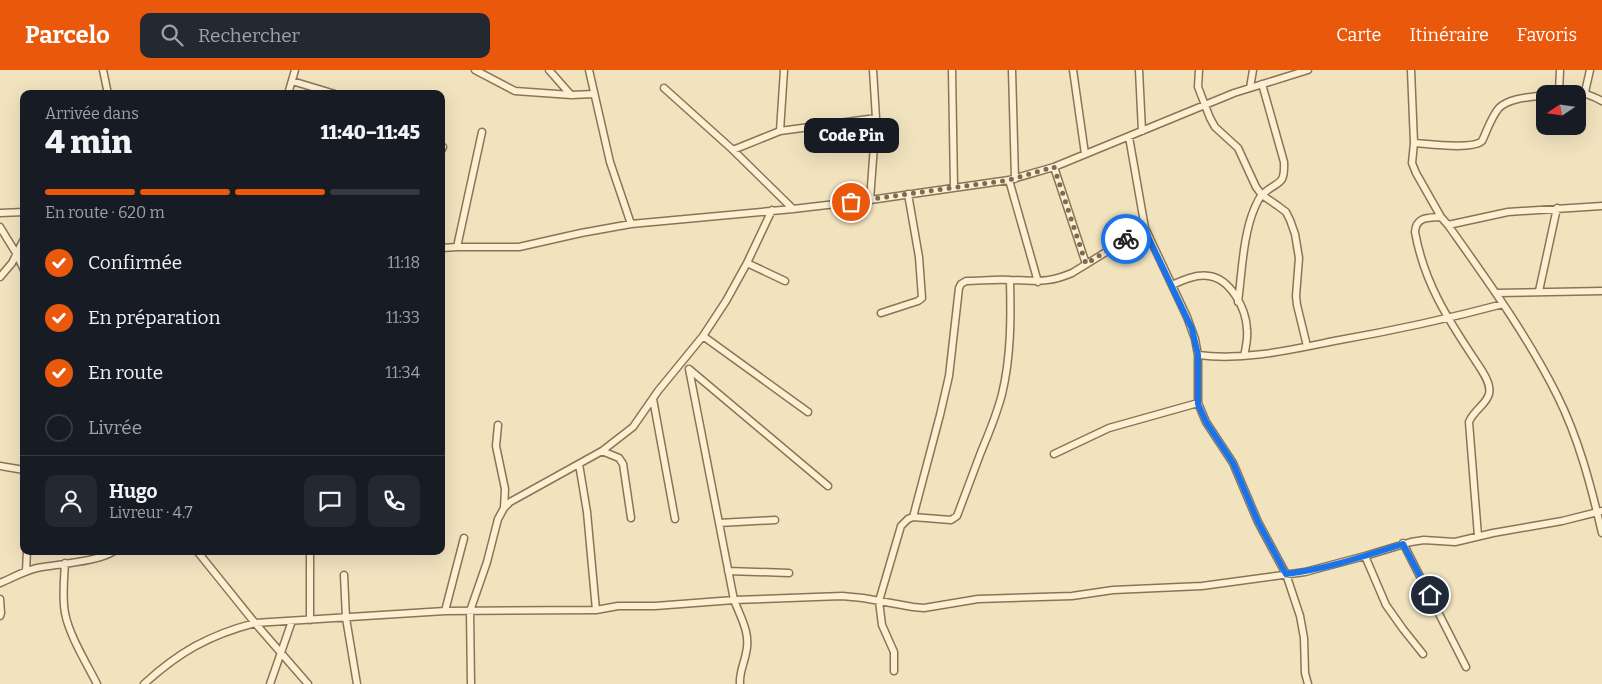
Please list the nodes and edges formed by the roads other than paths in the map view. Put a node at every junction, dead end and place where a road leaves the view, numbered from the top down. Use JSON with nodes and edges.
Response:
{"nodes":[{"id":1,"x":103,"y":70,"type":"edge"},
{"id":2,"x":295,"y":70,"type":"edge"},
{"id":3,"x":475,"y":70,"type":"edge"},
{"id":4,"x":549,"y":70,"type":"edge"},
{"id":5,"x":589,"y":70,"type":"edge"},
{"id":6,"x":784,"y":70,"type":"edge"},
{"id":7,"x":952,"y":70,"type":"edge"},
{"id":8,"x":1012,"y":70,"type":"edge"},
{"id":9,"x":1073,"y":70,"type":"edge"},
{"id":10,"x":1139,"y":70,"type":"edge"},
{"id":11,"x":1199,"y":70,"type":"edge"},
{"id":12,"x":1253,"y":70,"type":"edge"},
{"id":13,"x":1308,"y":70,"type":"edge"},
{"id":14,"x":1410,"y":70,"type":"edge"},
{"id":15,"x":1560,"y":70,"type":"edge"},
{"id":16,"x":1590,"y":70,"type":"edge"},
{"id":17,"x":872,"y":71,"type":"edge"},
{"id":18,"x":292,"y":81,"type":"junction"},
{"id":19,"x":1262,"y":84,"type":"junction"},
{"id":20,"x":1559,"y":85,"type":"edge"},
{"id":21,"x":664,"y":88,"type":"dead end"},
{"id":22,"x":1250,"y":88,"type":"junction"},
{"id":23,"x":1586,"y":88,"type":"edge"},
{"id":24,"x":107,"y":90,"type":"edge"},
{"id":25,"x":289,"y":90,"type":"edge"},
{"id":26,"x":322,"y":90,"type":"edge"},
{"id":27,"x":1586,"y":93,"type":"edge"},
{"id":28,"x":594,"y":94,"type":"junction"},
{"id":29,"x":571,"y":96,"type":"junction"},
{"id":30,"x":1536,"y":97,"type":"edge"},
{"id":31,"x":1602,"y":101,"type":"edge"},
{"id":32,"x":1205,"y":105,"type":"junction"},
{"id":33,"x":876,"y":118,"type":"junction"},
{"id":34,"x":780,"y":131,"type":"junction"},
{"id":35,"x":1142,"y":131,"type":"junction"},
{"id":36,"x":482,"y":132,"type":"dead end"},
{"id":37,"x":1129,"y":137,"type":"junction"},
{"id":38,"x":1414,"y":143,"type":"junction"},
{"id":39,"x":733,"y":150,"type":"junction"},
{"id":40,"x":1085,"y":154,"type":"junction"},
{"id":41,"x":1054,"y":167,"type":"junction"},
{"id":42,"x":1012,"y":179,"type":"junction"},
{"id":43,"x":954,"y":187,"type":"junction"},
{"id":44,"x":908,"y":194,"type":"junction"},
{"id":45,"x":1262,"y":195,"type":"junction"},
{"id":46,"x":870,"y":200,"type":"junction"},
{"id":47,"x":1602,"y":206,"type":"edge"},
{"id":48,"x":1557,"y":208,"type":"junction"},
{"id":49,"x":793,"y":209,"type":"junction"},
{"id":50,"x":772,"y":210,"type":"junction"},
{"id":51,"x":20,"y":212,"type":"edge"},
{"id":52,"x":0,"y":213,"type":"edge"},
{"id":53,"x":1441,"y":217,"type":"junction"},
{"id":54,"x":630,"y":224,"type":"junction"},
{"id":55,"x":1448,"y":225,"type":"junction"},
{"id":56,"x":0,"y":227,"type":"edge"},
{"id":57,"x":1144,"y":228,"type":"junction"},
{"id":58,"x":20,"y":246,"type":"edge"},
{"id":59,"x":457,"y":247,"type":"junction"},
{"id":60,"x":445,"y":248,"type":"edge"},
{"id":61,"x":16,"y":253,"type":"junction"},
{"id":62,"x":20,"y":262,"type":"edge"},
{"id":63,"x":747,"y":263,"type":"junction"},
{"id":64,"x":1086,"y":264,"type":"junction"},
{"id":65,"x":0,"y":277,"type":"edge"},
{"id":66,"x":1010,"y":280,"type":"junction"},
{"id":67,"x":785,"y":281,"type":"dead end"},
{"id":68,"x":1038,"y":282,"type":"junction"},
{"id":69,"x":1172,"y":285,"type":"junction"},
{"id":70,"x":1539,"y":291,"type":"junction"},
{"id":71,"x":1602,"y":291,"type":"edge"},
{"id":72,"x":1496,"y":293,"type":"junction"},
{"id":73,"x":1238,"y":302,"type":"junction"},
{"id":74,"x":1503,"y":304,"type":"junction"},
{"id":75,"x":881,"y":313,"type":"dead end"},
{"id":76,"x":1448,"y":319,"type":"junction"},
{"id":77,"x":703,"y":336,"type":"junction"},
{"id":78,"x":1307,"y":346,"type":"junction"},
{"id":79,"x":1198,"y":355,"type":"junction"},
{"id":80,"x":1244,"y":356,"type":"junction"},
{"id":81,"x":681,"y":364,"type":"junction"},
{"id":82,"x":689,"y":369,"type":"junction"},
{"id":83,"x":653,"y":399,"type":"junction"},
{"id":84,"x":1198,"y":404,"type":"junction"},
{"id":85,"x":808,"y":412,"type":"dead end"},
{"id":86,"x":498,"y":425,"type":"dead end"},
{"id":87,"x":602,"y":451,"type":"junction"},
{"id":88,"x":1054,"y":454,"type":"dead end"},
{"id":89,"x":579,"y":464,"type":"junction"},
{"id":90,"x":0,"y":466,"type":"edge"},
{"id":91,"x":20,"y":469,"type":"edge"},
{"id":92,"x":828,"y":486,"type":"dead end"},
{"id":93,"x":504,"y":508,"type":"junction"},
{"id":94,"x":1600,"y":512,"type":"edge"},
{"id":95,"x":913,"y":517,"type":"junction"},
{"id":96,"x":631,"y":518,"type":"dead end"},
{"id":97,"x":675,"y":519,"type":"dead end"},
{"id":98,"x":775,"y":520,"type":"dead end"},
{"id":99,"x":720,"y":523,"type":"junction"},
{"id":100,"x":1602,"y":533,"type":"edge"},
{"id":101,"x":1478,"y":536,"type":"junction"},
{"id":102,"x":464,"y":538,"type":"dead end"},
{"id":103,"x":1403,"y":544,"type":"junction"},
{"id":104,"x":27,"y":555,"type":"edge"},
{"id":105,"x":107,"y":555,"type":"edge"},
{"id":106,"x":200,"y":555,"type":"edge"},
{"id":107,"x":310,"y":555,"type":"edge"},
{"id":108,"x":1365,"y":556,"type":"junction"},
{"id":109,"x":66,"y":563,"type":"junction"},
{"id":110,"x":26,"y":571,"type":"junction"},
{"id":111,"x":728,"y":571,"type":"junction"},
{"id":112,"x":790,"y":573,"type":"dead end"},
{"id":113,"x":1286,"y":574,"type":"junction"},
{"id":114,"x":344,"y":575,"type":"dead end"},
{"id":115,"x":0,"y":584,"type":"edge"},
{"id":116,"x":0,"y":599,"type":"edge"},
{"id":117,"x":734,"y":600,"type":"junction"},
{"id":118,"x":879,"y":601,"type":"junction"},
{"id":119,"x":596,"y":610,"type":"junction"},
{"id":120,"x":445,"y":611,"type":"junction"},
{"id":121,"x":470,"y":611,"type":"junction"},
{"id":122,"x":0,"y":616,"type":"edge"},
{"id":123,"x":346,"y":618,"type":"junction"},
{"id":124,"x":310,"y":620,"type":"junction"},
{"id":125,"x":292,"y":621,"type":"junction"},
{"id":126,"x":255,"y":623,"type":"junction"},
{"id":127,"x":282,"y":653,"type":"junction"},
{"id":128,"x":1423,"y":654,"type":"dead end"},
{"id":129,"x":1466,"y":667,"type":"dead end"},
{"id":130,"x":894,"y":670,"type":"dead end"},
{"id":131,"x":96,"y":684,"type":"edge"},
{"id":132,"x":144,"y":684,"type":"edge"},
{"id":133,"x":270,"y":684,"type":"edge"},
{"id":134,"x":308,"y":684,"type":"edge"},
{"id":135,"x":357,"y":684,"type":"edge"},
{"id":136,"x":472,"y":684,"type":"edge"},
{"id":137,"x":740,"y":684,"type":"edge"},
{"id":138,"x":1308,"y":684,"type":"edge"}],
"edges":[{"from":1,"to":24,"type":"street"},
{"from":2,"to":18,"type":"street"},
{"from":3,"to":29,"type":"street"},
{"from":4,"to":29,"type":"street"},
{"from":5,"to":28,"type":"street"},
{"from":6,"to":34,"type":"street"},
{"from":7,"to":43,"type":"street"},
{"from":8,"to":42,"type":"street"},
{"from":9,"to":40,"type":"street"},
{"from":10,"to":35,"type":"street"},
{"from":11,"to":32,"type":"street"},
{"from":12,"to":22,"type":"street"},
{"from":13,"to":19,"type":"street"},
{"from":14,"to":38,"type":"street"},
{"from":15,"to":20,"type":"street"},
{"from":16,"to":23,"type":"street"},
{"from":17,"to":33,"type":"street"},
{"from":18,"to":25,"type":"street"},
{"from":18,"to":26,"type":"street"},
{"from":19,"to":22,"type":"street"},
{"from":19,"to":45,"type":"street"},
{"from":21,"to":39,"type":"street"},
{"from":22,"to":32,"type":"street"},
{"from":27,"to":31,"type":"street"},
{"from":28,"to":29,"type":"street"},
{"from":28,"to":54,"type":"street"},
{"from":30,"to":38,"type":"street"},
{"from":32,"to":35,"type":"street"},
{"from":32,"to":45,"type":"street"},
{"from":33,"to":34,"type":"street"},
{"from":33,"to":46,"type":"street"},
{"from":34,"to":39,"type":"street"},
{"from":35,"to":37,"type":"street"},
{"from":36,"to":59,"type":"street"},
{"from":37,"to":40,"type":"street"},
{"from":37,"to":57,"type":"street"},
{"from":38,"to":53,"type":"street"},
{"from":39,"to":49,"type":"street"},
{"from":40,"to":41,"type":"street"},
{"from":41,"to":42,"type":"street"},
{"from":41,"to":64,"type":"street"},
{"from":42,"to":43,"type":"street"},
{"from":42,"to":68,"type":"street"},
{"from":43,"to":44,"type":"street"},
{"from":44,"to":46,"type":"street"},
{"from":44,"to":75,"type":"street"},
{"from":45,"to":73,"type":"street"},
{"from":45,"to":78,"type":"street"},
{"from":46,"to":49,"type":"street"},
{"from":47,"to":48,"type":"street"},
{"from":48,"to":55,"type":"street"},
{"from":48,"to":70,"type":"street"},
{"from":49,"to":50,"type":"street"},
{"from":50,"to":54,"type":"street"},
{"from":50,"to":63,"type":"street"},
{"from":51,"to":52,"type":"street"},
{"from":53,"to":55,"type":"street"},
{"from":53,"to":76,"type":"street"},
{"from":54,"to":59,"type":"street"},
{"from":55,"to":72,"type":"street"},
{"from":56,"to":61,"type":"street"},
{"from":57,"to":64,"type":"street"},
{"from":57,"to":69,"type":"street"},
{"from":58,"to":61,"type":"street"},
{"from":59,"to":60,"type":"street"},
{"from":61,"to":62,"type":"street"},
{"from":61,"to":65,"type":"street"},
{"from":63,"to":67,"type":"street"},
{"from":63,"to":77,"type":"street"},
{"from":64,"to":68,"type":"street"},
{"from":66,"to":68,"type":"street"},
{"from":66,"to":95,"type":"street"},
{"from":66,"to":95,"type":"street"},
{"from":69,"to":73,"type":"street"},
{"from":69,"to":79,"type":"street"},
{"from":70,"to":71,"type":"street"},
{"from":70,"to":72,"type":"street"},
{"from":72,"to":74,"type":"street"},
{"from":73,"to":80,"type":"street"},
{"from":74,"to":76,"type":"street"},
{"from":74,"to":94,"type":"street"},
{"from":76,"to":78,"type":"street"},
{"from":76,"to":101,"type":"street"},
{"from":77,"to":81,"type":"street"},
{"from":77,"to":85,"type":"street"},
{"from":78,"to":80,"type":"street"},
{"from":79,"to":80,"type":"street"},
{"from":79,"to":84,"type":"street"},
{"from":81,"to":82,"type":"street"},
{"from":81,"to":83,"type":"street"},
{"from":82,"to":92,"type":"street"},
{"from":82,"to":99,"type":"street"},
{"from":83,"to":87,"type":"street"},
{"from":83,"to":97,"type":"street"},
{"from":84,"to":88,"type":"street"},
{"from":84,"to":113,"type":"street"},
{"from":86,"to":93,"type":"street"},
{"from":87,"to":89,"type":"street"},
{"from":87,"to":96,"type":"street"},
{"from":89,"to":93,"type":"street"},
{"from":89,"to":119,"type":"street"},
{"from":90,"to":91,"type":"street"},
{"from":93,"to":121,"type":"street"},
{"from":94,"to":100,"type":"street"},
{"from":94,"to":101,"type":"street"},
{"from":95,"to":118,"type":"street"},
{"from":98,"to":99,"type":"street"},
{"from":99,"to":111,"type":"street"},
{"from":101,"to":103,"type":"street"},
{"from":102,"to":120,"type":"street"},
{"from":103,"to":108,"type":"street"},
{"from":103,"to":129,"type":"street"},
{"from":104,"to":110,"type":"street"},
{"from":105,"to":109,"type":"street"},
{"from":106,"to":126,"type":"street"},
{"from":107,"to":124,"type":"street"},
{"from":108,"to":113,"type":"street"},
{"from":108,"to":128,"type":"street"},
{"from":109,"to":110,"type":"street"},
{"from":109,"to":131,"type":"street"},
{"from":110,"to":115,"type":"street"},
{"from":111,"to":112,"type":"street"},
{"from":111,"to":117,"type":"street"},
{"from":113,"to":118,"type":"street"},
{"from":113,"to":138,"type":"street"},
{"from":114,"to":123,"type":"street"},
{"from":116,"to":122,"type":"street"},
{"from":117,"to":118,"type":"street"},
{"from":117,"to":119,"type":"street"},
{"from":117,"to":137,"type":"street"},
{"from":118,"to":130,"type":"street"},
{"from":119,"to":121,"type":"street"},
{"from":120,"to":121,"type":"street"},
{"from":120,"to":123,"type":"street"},
{"from":121,"to":136,"type":"street"},
{"from":123,"to":124,"type":"street"},
{"from":123,"to":135,"type":"street"},
{"from":124,"to":125,"type":"street"},
{"from":125,"to":126,"type":"street"},
{"from":125,"to":127,"type":"street"},
{"from":126,"to":127,"type":"street"},
{"from":126,"to":132,"type":"street"},
{"from":127,"to":133,"type":"street"},
{"from":127,"to":134,"type":"street"}]}
